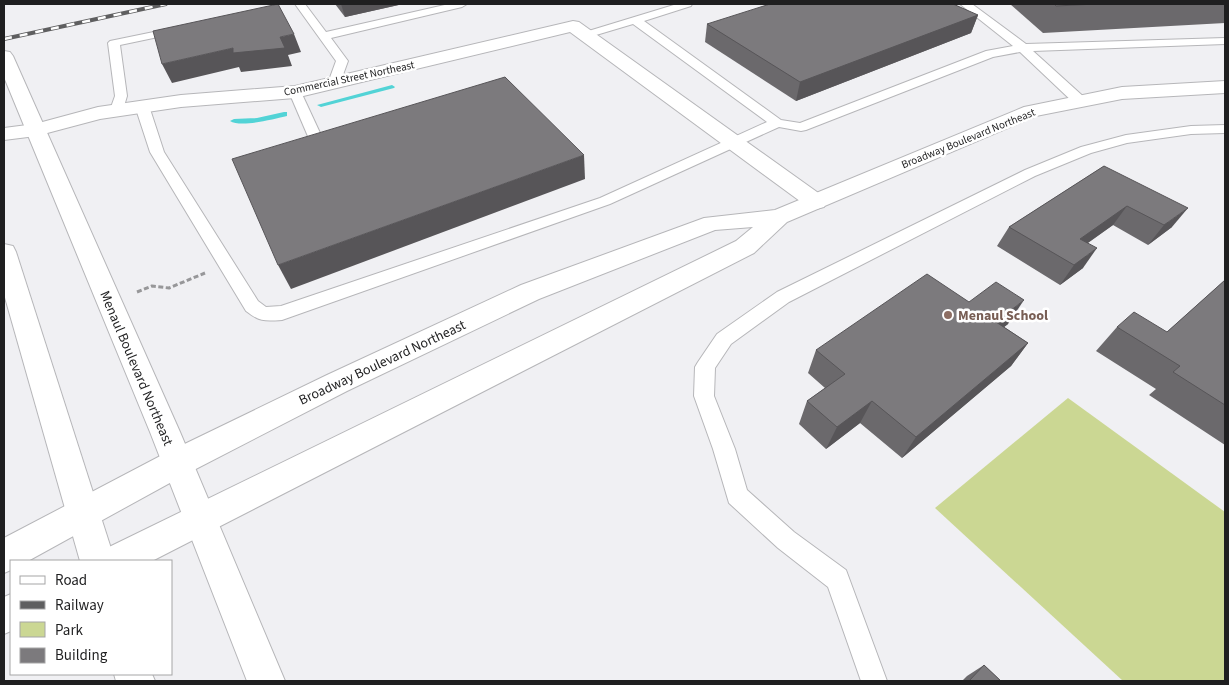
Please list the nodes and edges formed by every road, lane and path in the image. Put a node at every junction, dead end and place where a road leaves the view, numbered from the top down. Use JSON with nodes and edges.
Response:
{"nodes":[{"id":1,"x":300,"y":4,"type":"edge"},
{"id":2,"x":462,"y":4,"type":"edge"},
{"id":3,"x":687,"y":4,"type":"edge"},
{"id":4,"x":965,"y":4,"type":"edge"},
{"id":5,"x":635,"y":20,"type":"junction"},
{"id":6,"x":190,"y":28,"type":"edge"},
{"id":7,"x":580,"y":30,"type":"junction"},
{"id":8,"x":324,"y":36,"type":"junction"},
{"id":9,"x":1225,"y":40,"type":"edge"},
{"id":10,"x":1023,"y":48,"type":"junction"},
{"id":11,"x":4,"y":56,"type":"edge"},
{"id":12,"x":334,"y":83,"type":"junction"},
{"id":13,"x":1225,"y":87,"type":"edge"},
{"id":14,"x":295,"y":92,"type":"junction"},
{"id":15,"x":1080,"y":101,"type":"junction"},
{"id":16,"x":142,"y":106,"type":"junction"},
{"id":17,"x":117,"y":110,"type":"junction"},
{"id":18,"x":777,"y":123,"type":"junction"},
{"id":19,"x":1225,"y":129,"type":"edge"},
{"id":20,"x":36,"y":130,"type":"junction"},
{"id":21,"x":4,"y":134,"type":"edge"},
{"id":22,"x":735,"y":142,"type":"junction"},
{"id":23,"x":320,"y":148,"type":"edge"},
{"id":24,"x":816,"y":202,"type":"junction"},
{"id":25,"x":779,"y":218,"type":"junction"},
{"id":26,"x":4,"y":252,"type":"edge"},
{"id":27,"x":205,"y":273,"type":"dead end"},
{"id":28,"x":137,"y":292,"type":"dead end"},
{"id":29,"x":177,"y":463,"type":"junction"},
{"id":30,"x":84,"y":513,"type":"junction"},
{"id":31,"x":199,"y":520,"type":"junction"},
{"id":32,"x":4,"y":556,"type":"edge"},
{"id":33,"x":98,"y":560,"type":"edge"},
{"id":34,"x":119,"y":560,"type":"edge"},
{"id":35,"x":266,"y":681,"type":"edge"},
{"id":36,"x":874,"y":681,"type":"edge"}],
"edges":[{"from":1,"to":8,"type":"lane"},
{"from":2,"to":8,"type":"lane"},
{"from":3,"to":5,"type":"lane"},
{"from":4,"to":10,"type":"lane"},
{"from":5,"to":7,"type":"lane"},
{"from":5,"to":18,"type":"lane"},
{"from":6,"to":17,"type":"lane"},
{"from":7,"to":12,"type":"main road","name":"Commercial Street Northeast"},
{"from":7,"to":22,"type":"main road"},
{"from":8,"to":12,"type":"lane"},
{"from":9,"to":10,"type":"lane"},
{"from":10,"to":15,"type":"lane"},
{"from":10,"to":18,"type":"lane"},
{"from":11,"to":20,"type":"main road","name":"Menaul Boulevard Northeast"},
{"from":12,"to":14,"type":"main road","name":"Commercial Street Northeast"},
{"from":13,"to":15,"type":"main road","name":"Broadway Boulevard Northeast"},
{"from":14,"to":16,"type":"main road","name":"Commercial Street Northeast"},
{"from":14,"to":23,"type":"lane"},
{"from":15,"to":24,"type":"main road","name":"Broadway Boulevard Northeast"},
{"from":16,"to":17,"type":"main road","name":"Commercial Street Northeast"},
{"from":16,"to":22,"type":"lane"},
{"from":17,"to":20,"type":"main road","name":"Commercial Street Northeast"},
{"from":18,"to":22,"type":"lane"},
{"from":19,"to":36,"type":"lane"},
{"from":20,"to":21,"type":"main road","name":"Commercial Street Northeast"},
{"from":20,"to":29,"type":"main road","name":"Menaul Boulevard Northeast"},
{"from":22,"to":24,"type":"main road"},
{"from":24,"to":25,"type":"main road","name":"Broadway Boulevard Northeast"},
{"from":25,"to":29,"type":"main road","name":"Broadway Boulevard Northeast"},
{"from":25,"to":31,"type":"main road","name":"Broadway Boulevard Northeast"},
{"from":26,"to":30,"type":"main road"},
{"from":27,"to":28,"type":"path"},
{"from":29,"to":30,"type":"main road","name":"Broadway Boulevard Northeast"},
{"from":29,"to":31,"type":"main road","name":"Menaul Boulevard Northeast"},
{"from":30,"to":32,"type":"main road","name":"Broadway Boulevard Northeast"},
{"from":30,"to":33,"type":"main road"},
{"from":31,"to":34,"type":"main road","name":"Broadway Boulevard Northeast"},
{"from":31,"to":35,"type":"main road","name":"Menaul Boulevard Northeast"}]}
